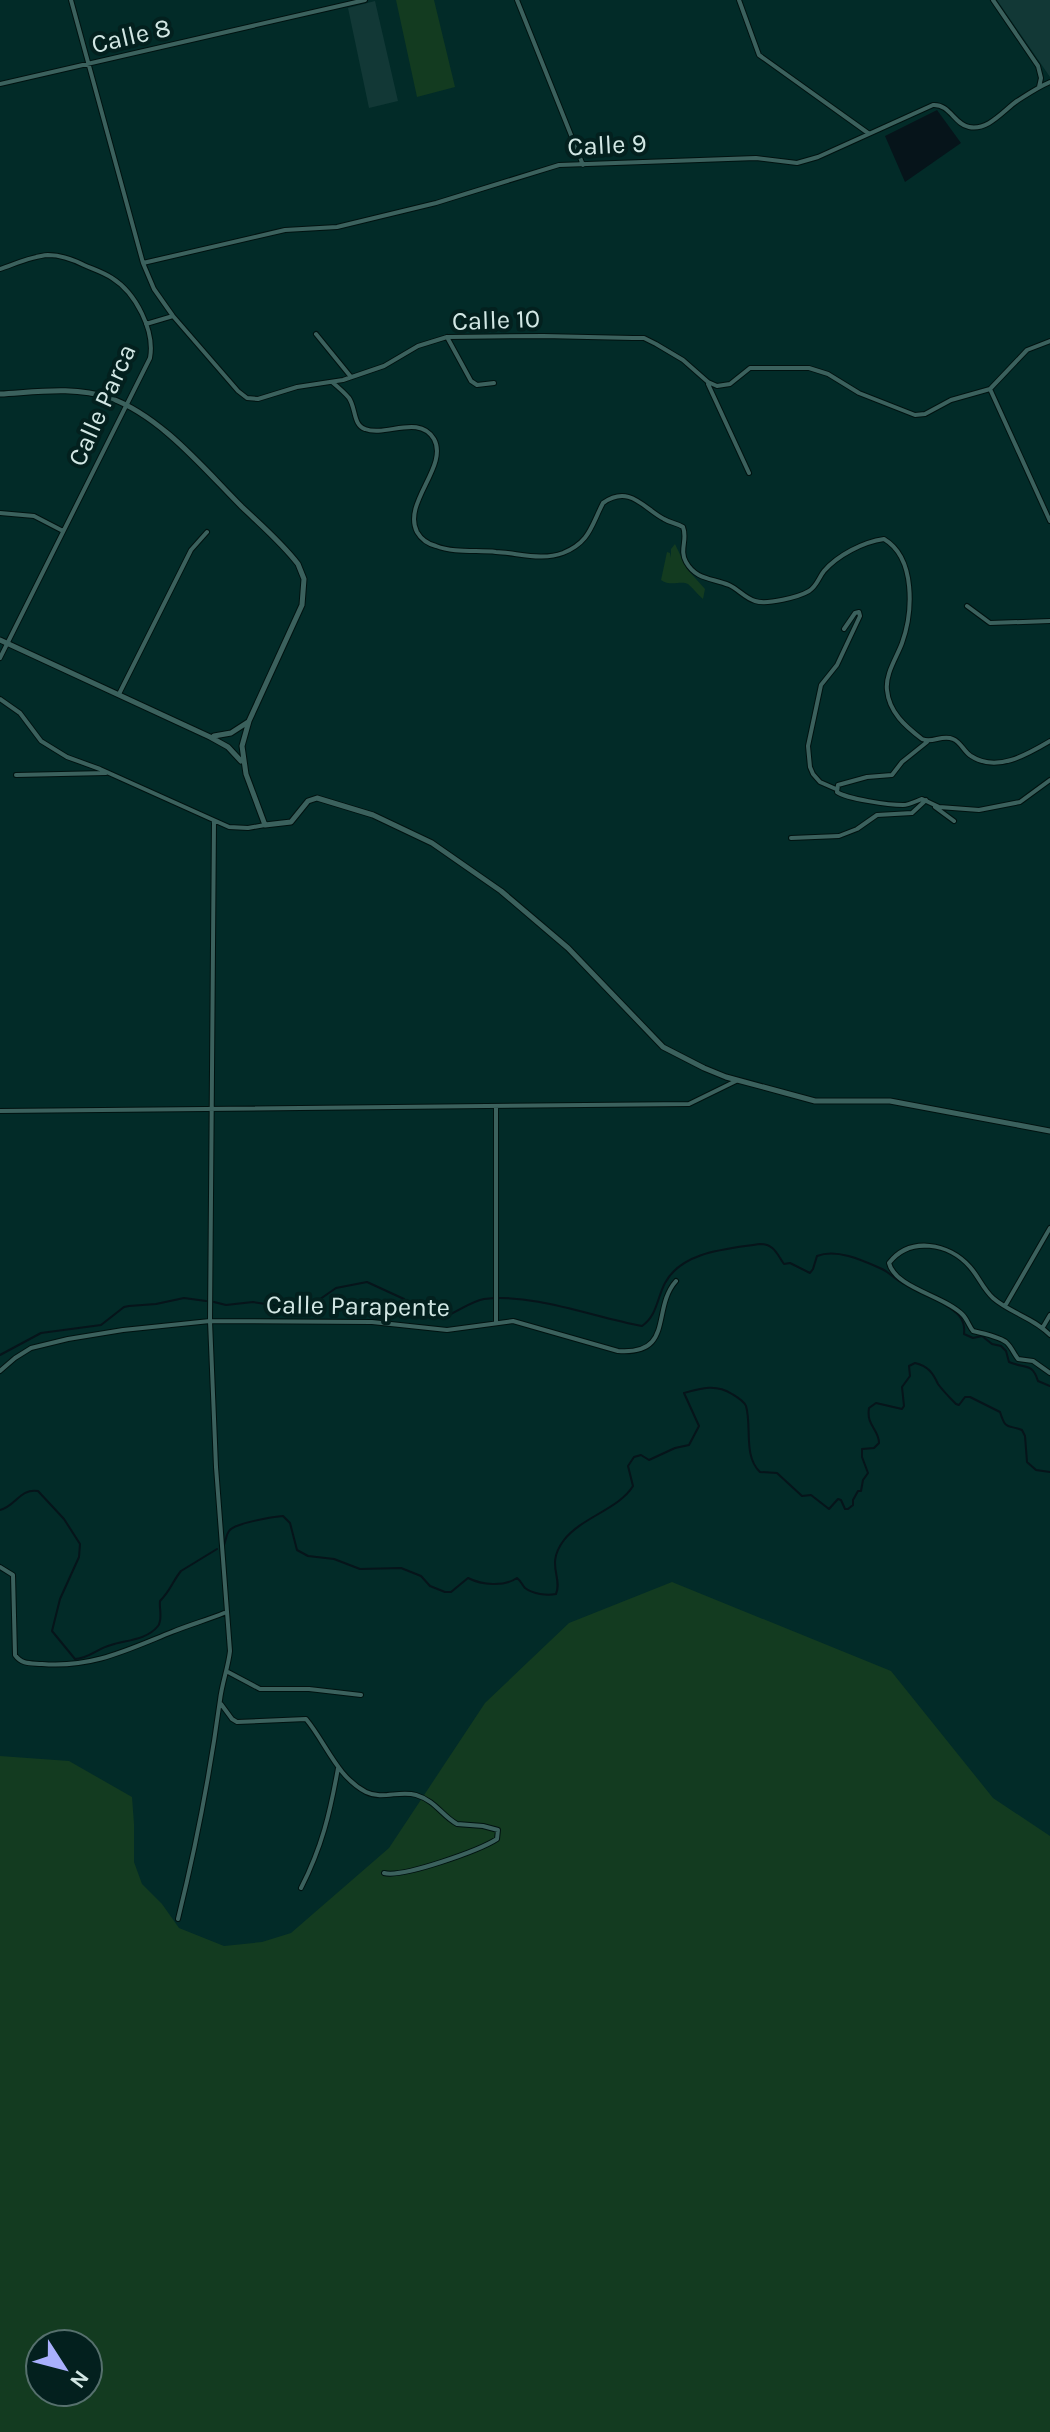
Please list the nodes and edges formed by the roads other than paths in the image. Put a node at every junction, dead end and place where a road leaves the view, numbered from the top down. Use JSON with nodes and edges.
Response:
{"nodes":[{"id":1,"x":71,"y":0,"type":"edge"},
{"id":2,"x":365,"y":0,"type":"edge"},
{"id":3,"x":517,"y":0,"type":"edge"},
{"id":4,"x":739,"y":0,"type":"edge"},
{"id":5,"x":993,"y":0,"type":"edge"},
{"id":6,"x":88,"y":64,"type":"junction"},
{"id":7,"x":1050,"y":82,"type":"edge"},
{"id":8,"x":0,"y":84,"type":"edge"},
{"id":9,"x":1039,"y":87,"type":"junction"},
{"id":10,"x":868,"y":133,"type":"junction"},
{"id":11,"x":583,"y":165,"type":"junction"},
{"id":12,"x":143,"y":263,"type":"junction"},
{"id":13,"x":0,"y":269,"type":"edge"},
{"id":14,"x":173,"y":316,"type":"junction"},
{"id":15,"x":146,"y":324,"type":"junction"},
{"id":16,"x":316,"y":334,"type":"dead end"},
{"id":17,"x":447,"y":337,"type":"junction"},
{"id":18,"x":1050,"y":341,"type":"edge"},
{"id":19,"x":351,"y":377,"type":"junction"},
{"id":20,"x":332,"y":382,"type":"junction"},
{"id":21,"x":708,"y":382,"type":"junction"},
{"id":22,"x":494,"y":383,"type":"dead end"},
{"id":23,"x":990,"y":389,"type":"junction"},
{"id":24,"x":0,"y":394,"type":"edge"},
{"id":25,"x":126,"y":405,"type":"junction"},
{"id":26,"x":749,"y":473,"type":"dead end"},
{"id":27,"x":0,"y":513,"type":"edge"},
{"id":28,"x":1050,"y":521,"type":"edge"},
{"id":29,"x":63,"y":531,"type":"junction"},
{"id":30,"x":207,"y":532,"type":"dead end"},
{"id":31,"x":967,"y":606,"type":"dead end"},
{"id":32,"x":1050,"y":621,"type":"edge"},
{"id":33,"x":844,"y":629,"type":"dead end"},
{"id":34,"x":0,"y":640,"type":"edge"},
{"id":35,"x":8,"y":643,"type":"junction"},
{"id":36,"x":0,"y":658,"type":"edge"},
{"id":37,"x":119,"y":694,"type":"junction"},
{"id":38,"x":0,"y":699,"type":"edge"},
{"id":39,"x":249,"y":721,"type":"junction"},
{"id":40,"x":210,"y":737,"type":"junction"},
{"id":41,"x":1050,"y":741,"type":"edge"},
{"id":42,"x":927,"y":742,"type":"junction"},
{"id":43,"x":243,"y":763,"type":"junction"},
{"id":44,"x":107,"y":773,"type":"junction"},
{"id":45,"x":16,"y":775,"type":"dead end"},
{"id":46,"x":1050,"y":780,"type":"edge"},
{"id":47,"x":836,"y":789,"type":"junction"},
{"id":48,"x":926,"y":800,"type":"junction"},
{"id":49,"x":933,"y":805,"type":"junction"},
{"id":50,"x":214,"y":821,"type":"junction"},
{"id":51,"x":954,"y":821,"type":"dead end"},
{"id":52,"x":265,"y":825,"type":"junction"},
{"id":53,"x":791,"y":838,"type":"dead end"},
{"id":54,"x":738,"y":1080,"type":"junction"},
{"id":55,"x":496,"y":1106,"type":"junction"},
{"id":56,"x":210,"y":1110,"type":"junction"},
{"id":57,"x":0,"y":1111,"type":"edge"},
{"id":58,"x":1050,"y":1131,"type":"edge"},
{"id":59,"x":1050,"y":1228,"type":"edge"},
{"id":60,"x":676,"y":1281,"type":"dead end"},
{"id":61,"x":1005,"y":1306,"type":"junction"},
{"id":62,"x":1050,"y":1315,"type":"edge"},
{"id":63,"x":210,"y":1321,"type":"junction"},
{"id":64,"x":496,"y":1322,"type":"junction"},
{"id":65,"x":1043,"y":1328,"type":"junction"},
{"id":66,"x":1050,"y":1335,"type":"edge"},
{"id":67,"x":0,"y":1371,"type":"edge"},
{"id":68,"x":1050,"y":1373,"type":"edge"},
{"id":69,"x":0,"y":1567,"type":"edge"},
{"id":70,"x":225,"y":1613,"type":"junction"},
{"id":71,"x":228,"y":1672,"type":"junction"},
{"id":72,"x":361,"y":1695,"type":"dead end"},
{"id":73,"x":220,"y":1702,"type":"junction"},
{"id":74,"x":338,"y":1768,"type":"junction"},
{"id":75,"x":384,"y":1873,"type":"dead end"},
{"id":76,"x":301,"y":1888,"type":"dead end"},
{"id":77,"x":178,"y":1919,"type":"dead end"}],
"edges":[{"from":1,"to":6,"type":"street","name":"Calle 10"},
{"from":2,"to":6,"type":"street","name":"Calle 8"},
{"from":3,"to":11,"type":"street"},
{"from":4,"to":10,"type":"street"},
{"from":5,"to":9,"type":"street"},
{"from":6,"to":8,"type":"street","name":"Calle 8"},
{"from":6,"to":12,"type":"street","name":"Calle 10"},
{"from":7,"to":9,"type":"street","name":"Calle 9"},
{"from":9,"to":10,"type":"street","name":"Calle 9"},
{"from":10,"to":11,"type":"street","name":"Calle 9"},
{"from":11,"to":12,"type":"street","name":"Calle 9"},
{"from":12,"to":14,"type":"street","name":"Calle 10"},
{"from":13,"to":15,"type":"street","name":"Calle Parca"},
{"from":14,"to":15,"type":"street"},
{"from":14,"to":20,"type":"street","name":"Calle 10"},
{"from":15,"to":25,"type":"street","name":"Calle Parca"},
{"from":16,"to":19,"type":"street"},
{"from":17,"to":19,"type":"street","name":"Calle 10"},
{"from":17,"to":21,"type":"street","name":"Calle 10"},
{"from":17,"to":22,"type":"street"},
{"from":18,"to":23,"type":"street"},
{"from":19,"to":20,"type":"street","name":"Calle 10"},
{"from":20,"to":42,"type":"street"},
{"from":21,"to":23,"type":"street"},
{"from":21,"to":26,"type":"street"},
{"from":23,"to":28,"type":"street"},
{"from":24,"to":25,"type":"street"},
{"from":25,"to":29,"type":"street","name":"Calle Parca"},
{"from":25,"to":39,"type":"street"},
{"from":27,"to":29,"type":"street"},
{"from":29,"to":35,"type":"street","name":"Calle Parca"},
{"from":30,"to":37,"type":"street"},
{"from":31,"to":32,"type":"street"},
{"from":33,"to":47,"type":"street"},
{"from":34,"to":35,"type":"street"},
{"from":35,"to":36,"type":"street","name":"Calle Parca"},
{"from":35,"to":37,"type":"street"},
{"from":37,"to":40,"type":"street"},
{"from":38,"to":44,"type":"street"},
{"from":39,"to":40,"type":"street"},
{"from":39,"to":43,"type":"street"},
{"from":40,"to":43,"type":"street"},
{"from":41,"to":42,"type":"street"},
{"from":42,"to":47,"type":"street"},
{"from":43,"to":52,"type":"street"},
{"from":44,"to":45,"type":"street"},
{"from":44,"to":50,"type":"street"},
{"from":46,"to":49,"type":"street"},
{"from":47,"to":48,"type":"street"},
{"from":48,"to":49,"type":"street"},
{"from":48,"to":53,"type":"street"},
{"from":49,"to":51,"type":"street"},
{"from":50,"to":52,"type":"street"},
{"from":50,"to":56,"type":"street"},
{"from":52,"to":54,"type":"street"},
{"from":54,"to":55,"type":"street"},
{"from":54,"to":58,"type":"street"},
{"from":55,"to":56,"type":"street"},
{"from":55,"to":64,"type":"street"},
{"from":56,"to":57,"type":"street"},
{"from":56,"to":63,"type":"street"},
{"from":59,"to":61,"type":"street"},
{"from":60,"to":64,"type":"street","name":"Calle Parapente"},
{"from":61,"to":65,"type":"street"},
{"from":61,"to":68,"type":"street"},
{"from":62,"to":65,"type":"street"},
{"from":63,"to":64,"type":"street","name":"Calle Parapente"},
{"from":63,"to":67,"type":"street","name":"Calle Parapente"},
{"from":63,"to":70,"type":"street"},
{"from":65,"to":66,"type":"street"},
{"from":69,"to":70,"type":"street"},
{"from":70,"to":71,"type":"street"},
{"from":71,"to":72,"type":"street"},
{"from":71,"to":73,"type":"street"},
{"from":73,"to":74,"type":"street"},
{"from":73,"to":77,"type":"street"},
{"from":74,"to":75,"type":"street"},
{"from":74,"to":76,"type":"street"}]}
